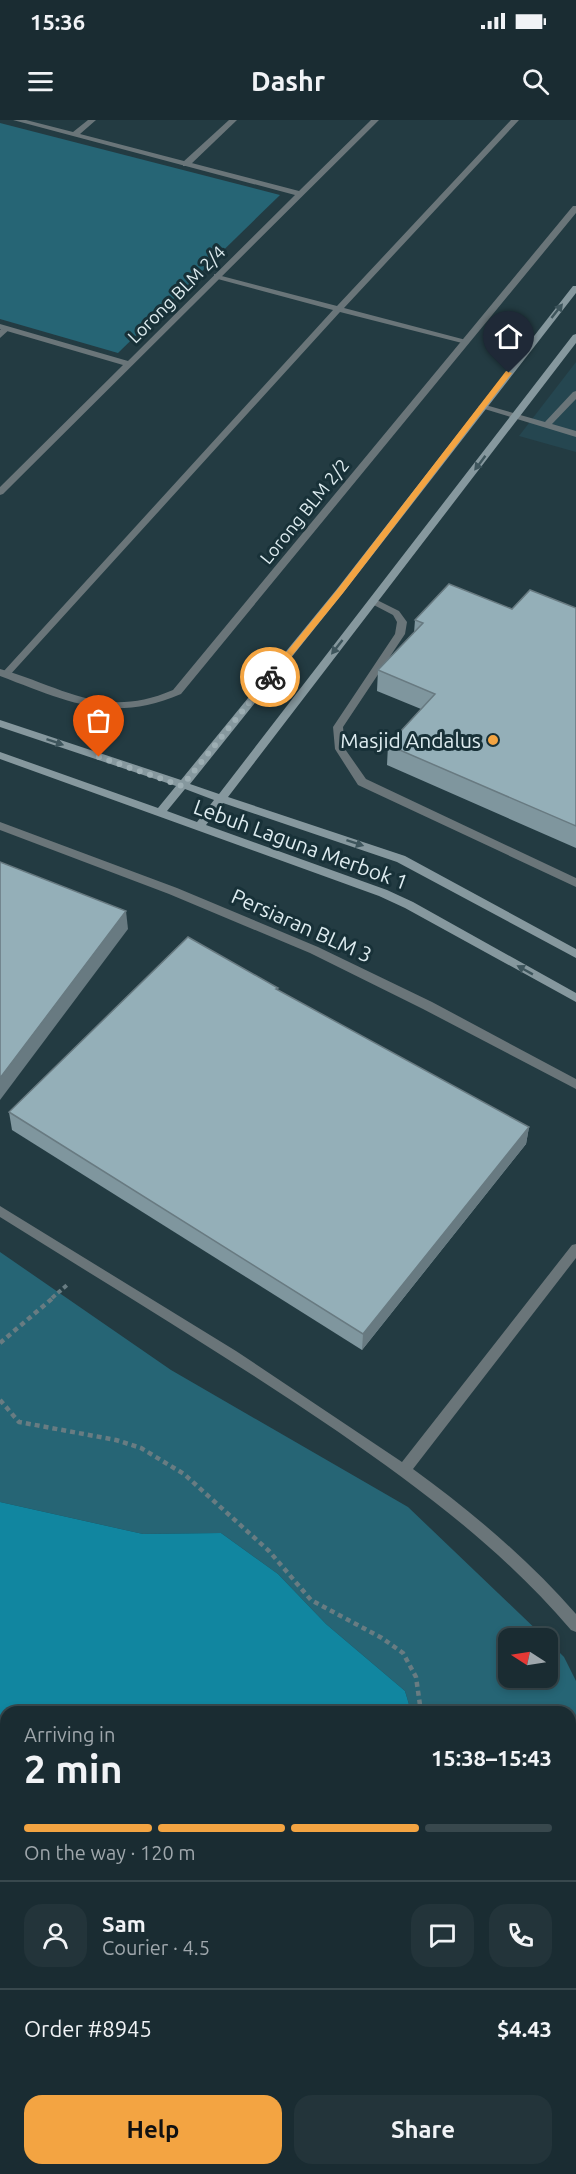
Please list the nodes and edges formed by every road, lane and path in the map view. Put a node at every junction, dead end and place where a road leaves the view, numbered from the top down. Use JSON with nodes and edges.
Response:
{"nodes":[{"id":1,"x":17,"y":120,"type":"edge"},
{"id":2,"x":92,"y":120,"type":"edge"},
{"id":3,"x":233,"y":120,"type":"edge"},
{"id":4,"x":375,"y":120,"type":"edge"},
{"id":5,"x":515,"y":120,"type":"edge"},
{"id":6,"x":75,"y":135,"type":"junction"},
{"id":7,"x":186,"y":164,"type":"junction"},
{"id":8,"x":300,"y":194,"type":"junction"},
{"id":9,"x":576,"y":208,"type":"edge"},
{"id":10,"x":217,"y":276,"type":"junction"},
{"id":11,"x":576,"y":288,"type":"edge"},
{"id":12,"x":338,"y":309,"type":"junction"},
{"id":13,"x":2,"y":330,"type":"edge"},
{"id":14,"x":576,"y":337,"type":"edge"},
{"id":15,"x":463,"y":342,"type":"junction"},
{"id":16,"x":130,"y":364,"type":"junction"},
{"id":17,"x":576,"y":394,"type":"edge"},
{"id":18,"x":482,"y":407,"type":"junction"},
{"id":19,"x":515,"y":416,"type":"junction"},
{"id":20,"x":547,"y":426,"type":"junction"},
{"id":21,"x":576,"y":434,"type":"edge"},
{"id":22,"x":0,"y":492,"type":"edge"},
{"id":23,"x":373,"y":601,"type":"junction"},
{"id":24,"x":3,"y":673,"type":"edge"},
{"id":25,"x":0,"y":723,"type":"edge"},
{"id":26,"x":0,"y":755,"type":"edge"},
{"id":27,"x":182,"y":786,"type":"junction"},
{"id":28,"x":220,"y":799,"type":"junction"},
{"id":29,"x":160,"y":813,"type":"junction"},
{"id":30,"x":0,"y":826,"type":"edge"},
{"id":31,"x":199,"y":827,"type":"junction"},
{"id":32,"x":576,"y":883,"type":"edge"},
{"id":33,"x":576,"y":954,"type":"edge"},
{"id":34,"x":576,"y":998,"type":"edge"},
{"id":35,"x":576,"y":1084,"type":"edge"},
{"id":36,"x":0,"y":1211,"type":"edge"},
{"id":37,"x":576,"y":1249,"type":"edge"},
{"id":38,"x":88,"y":1266,"type":"junction"},
{"id":39,"x":0,"y":1343,"type":"edge"},
{"id":40,"x":0,"y":1401,"type":"edge"},
{"id":41,"x":404,"y":1470,"type":"junction"},
{"id":42,"x":576,"y":1625,"type":"edge"},
{"id":43,"x":420,"y":1706,"type":"edge"}],
"edges":[{"from":1,"to":6,"type":"street"},
{"from":2,"to":6,"type":"street"},
{"from":3,"to":7,"type":"street"},
{"from":4,"to":8,"type":"street","name":"Lorong BLM 2/4"},
{"from":5,"to":12,"type":"street"},
{"from":6,"to":7,"type":"street"},
{"from":7,"to":8,"type":"street"},
{"from":8,"to":10,"type":"street","name":"Lorong BLM 2/4"},
{"from":9,"to":15,"type":"street","name":"Lorong BLM 2/2"},
{"from":10,"to":12,"type":"street"},
{"from":10,"to":16,"type":"street","name":"Lorong BLM 2/4"},
{"from":18,"to":11,"type":"street","one_way":true},
{"from":12,"to":15,"type":"street"},
{"from":12,"to":24,"type":"street"},
{"from":13,"to":16,"type":"street"},
{"from":14,"to":19,"type":"street"},
{"from":15,"to":24,"type":"street","name":"Lorong BLM 2/2"},
{"from":16,"to":22,"type":"street","name":"Lorong BLM 2/4"},
{"from":17,"to":20,"type":"street"},
{"from":18,"to":19,"type":"street"},
{"from":18,"to":27,"type":"street"},
{"from":19,"to":20,"type":"street"},
{"from":19,"to":23,"type":"street","one_way":true},
{"from":20,"to":21,"type":"street"},
{"from":23,"to":28,"type":"street","one_way":true},
{"from":23,"to":32,"type":"street"},
{"from":25,"to":27,"type":"street","name":"Lebuh Laguna Merbok 1","one_way":true},
{"from":26,"to":29,"type":"street","name":"Lebuh Laguna Merbok 1"},
{"from":27,"to":28,"type":"street","name":"Lebuh Laguna Merbok 1"},
{"from":27,"to":29,"type":"street"},
{"from":28,"to":31,"type":"street"},
{"from":28,"to":33,"type":"street","name":"Lebuh Laguna Merbok 1","one_way":true},
{"from":29,"to":31,"type":"street","name":"Lebuh Laguna Merbok 1"},
{"from":30,"to":35,"type":"street","name":"Persiaran BLM 3"},
{"from":34,"to":31,"type":"street","name":"Lebuh Laguna Merbok 1","one_way":true},
{"from":36,"to":38,"type":"street"},
{"from":37,"to":41,"type":"street"},
{"from":38,"to":39,"type":"path"},
{"from":38,"to":41,"type":"street"},
{"from":40,"to":43,"type":"path"},
{"from":41,"to":42,"type":"street"}]}
